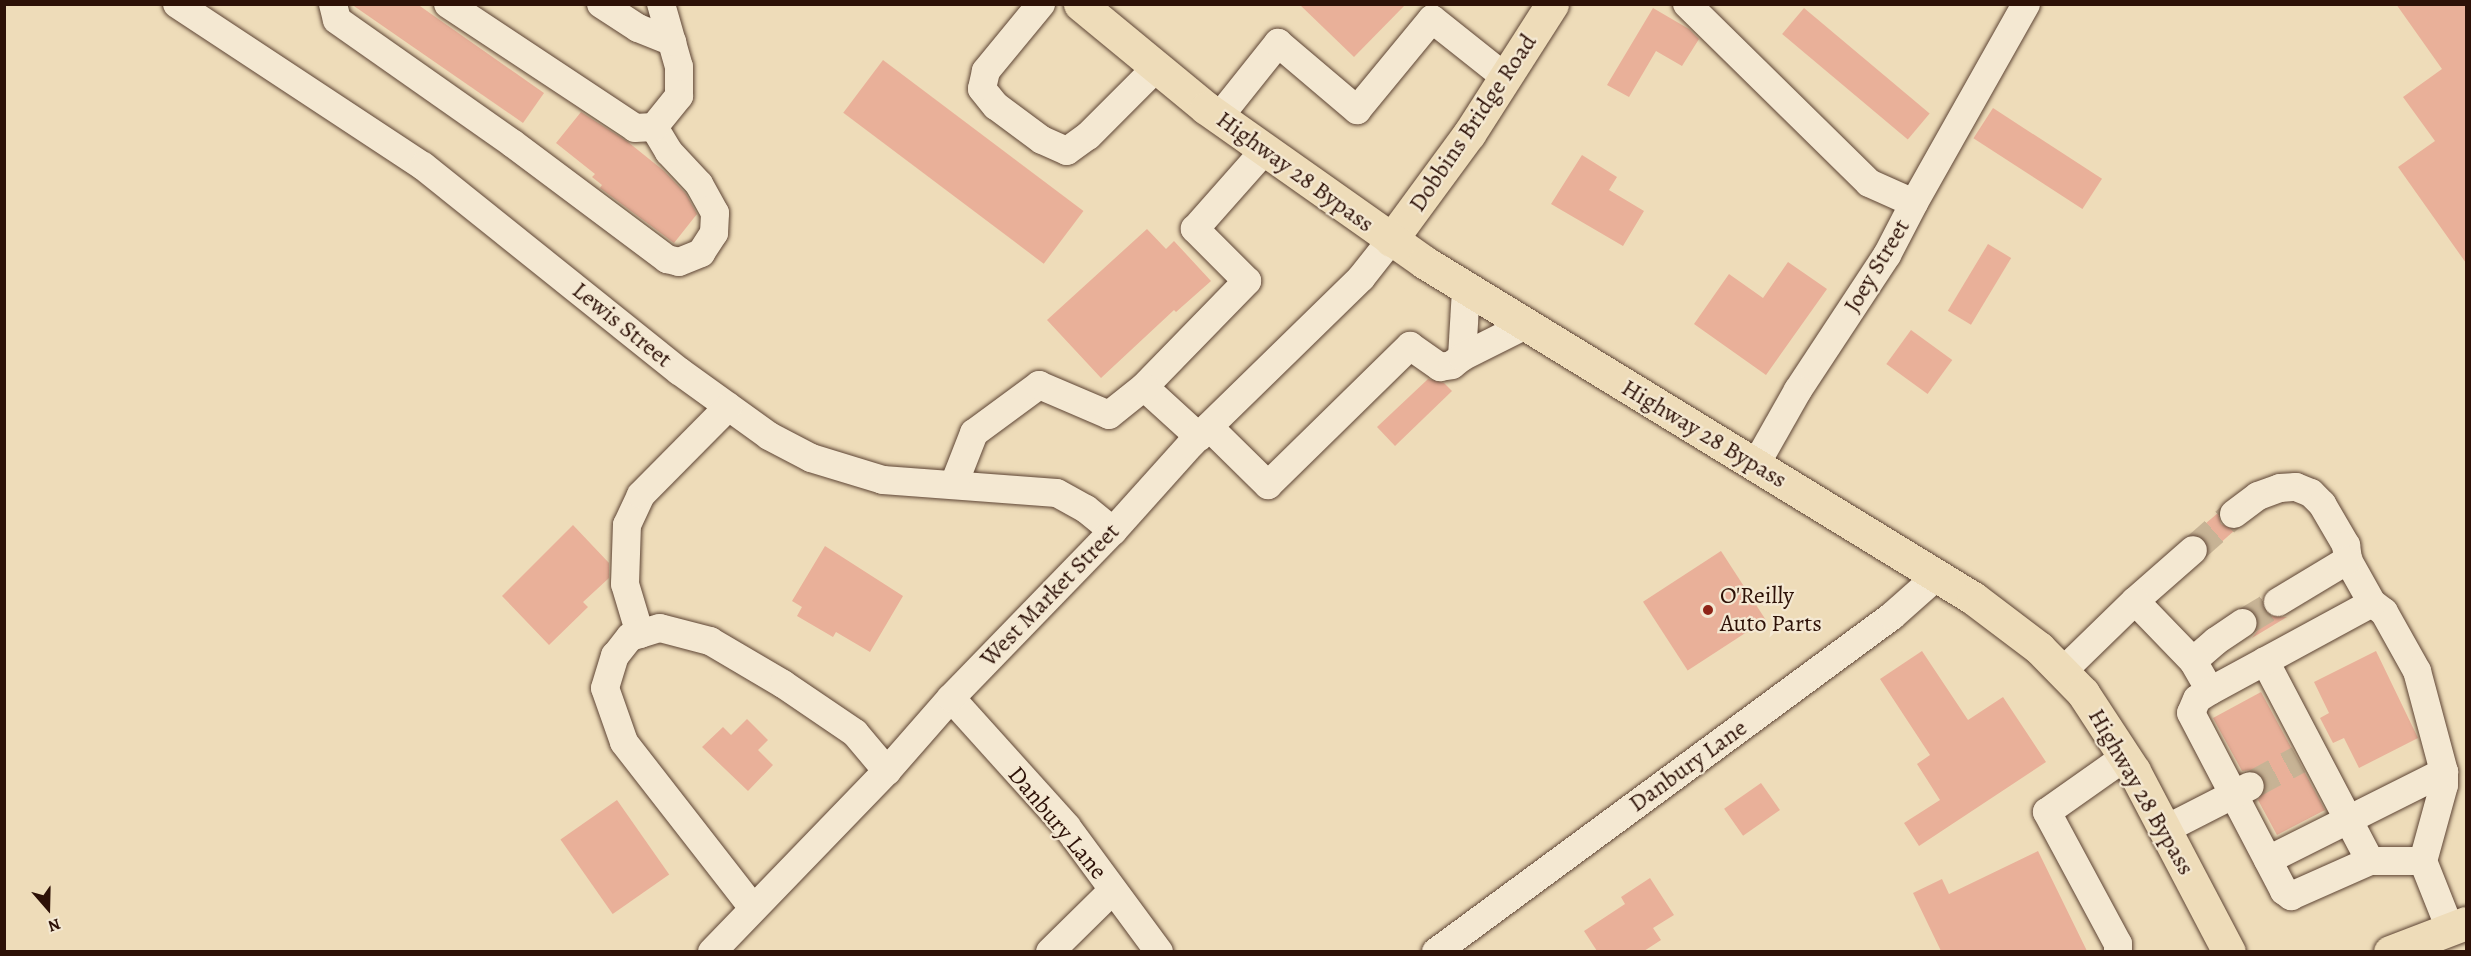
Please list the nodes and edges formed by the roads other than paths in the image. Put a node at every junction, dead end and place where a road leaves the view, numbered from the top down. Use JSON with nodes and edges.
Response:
{"nodes":[{"id":1,"x":177,"y":4,"type":"edge"},
{"id":2,"x":333,"y":4,"type":"edge"},
{"id":3,"x":448,"y":4,"type":"edge"},
{"id":4,"x":601,"y":4,"type":"edge"},
{"id":5,"x":661,"y":4,"type":"edge"},
{"id":6,"x":1041,"y":4,"type":"edge"},
{"id":7,"x":1080,"y":4,"type":"edge"},
{"id":8,"x":1552,"y":4,"type":"edge"},
{"id":9,"x":1687,"y":4,"type":"edge"},
{"id":10,"x":2026,"y":4,"type":"edge"},
{"id":11,"x":672,"y":42,"type":"junction"},
{"id":12,"x":1157,"y":67,"type":"junction"},
{"id":13,"x":1505,"y":77,"type":"junction"},
{"id":14,"x":1218,"y":117,"type":"junction"},
{"id":15,"x":654,"y":127,"type":"junction"},
{"id":16,"x":1265,"y":150,"type":"junction"},
{"id":17,"x":1914,"y":203,"type":"junction"},
{"id":18,"x":1391,"y":240,"type":"junction"},
{"id":19,"x":1466,"y":289,"type":"junction"},
{"id":20,"x":1527,"y":325,"type":"junction"},
{"id":21,"x":1462,"y":357,"type":"junction"},
{"id":22,"x":1144,"y":387,"type":"junction"},
{"id":23,"x":728,"y":407,"type":"junction"},
{"id":24,"x":1204,"y":432,"type":"junction"},
{"id":25,"x":1755,"y":466,"type":"junction"},
{"id":26,"x":954,"y":484,"type":"junction"},
{"id":27,"x":2234,"y":514,"type":"tunnel mouth"},
{"id":28,"x":1113,"y":531,"type":"junction"},
{"id":29,"x":2193,"y":550,"type":"tunnel mouth"},
{"id":30,"x":2348,"y":560,"type":"junction"},
{"id":31,"x":1937,"y":576,"type":"junction"},
{"id":32,"x":2135,"y":601,"type":"junction"},
{"id":33,"x":2278,"y":602,"type":"tunnel mouth"},
{"id":34,"x":2372,"y":603,"type":"junction"},
{"id":35,"x":2243,"y":623,"type":"tunnel mouth"},
{"id":36,"x":640,"y":634,"type":"junction"},
{"id":37,"x":2193,"y":661,"type":"junction"},
{"id":38,"x":2265,"y":661,"type":"junction"},
{"id":39,"x":2063,"y":671,"type":"junction"},
{"id":40,"x":2210,"y":691,"type":"junction"},
{"id":41,"x":951,"y":698,"type":"junction"},
{"id":42,"x":2125,"y":757,"type":"junction"},
{"id":43,"x":887,"y":771,"type":"junction"},
{"id":44,"x":2444,"y":772,"type":"junction"},
{"id":45,"x":2242,"y":790,"type":"junction"},
{"id":46,"x":2348,"y":819,"type":"junction"},
{"id":47,"x":2166,"y":829,"type":"junction"},
{"id":48,"x":2268,"y":860,"type":"junction"},
{"id":49,"x":2370,"y":861,"type":"junction"},
{"id":50,"x":2423,"y":861,"type":"junction"},
{"id":51,"x":1113,"y":890,"type":"junction"},
{"id":52,"x":753,"y":908,"type":"junction"},
{"id":53,"x":2458,"y":926,"type":"edge"},
{"id":54,"x":712,"y":951,"type":"edge"},
{"id":55,"x":1050,"y":951,"type":"edge"},
{"id":56,"x":1159,"y":951,"type":"edge"},
{"id":57,"x":1436,"y":951,"type":"edge"},
{"id":58,"x":2118,"y":951,"type":"edge"},
{"id":59,"x":2229,"y":951,"type":"edge"},
{"id":60,"x":2391,"y":951,"type":"edge"}],
"edges":[{"from":1,"to":23,"type":"street","name":"Lewis Street"},
{"from":2,"to":15,"type":"street"},
{"from":3,"to":15,"type":"street"},
{"from":4,"to":11,"type":"street"},
{"from":5,"to":11,"type":"street"},
{"from":6,"to":12,"type":"street"},
{"from":7,"to":12,"type":"main road","name":"Highway 28 Bypass"},
{"from":8,"to":13,"type":"main road","name":"Dobbins Bridge Road"},
{"from":9,"to":17,"type":"street","name":"Joey Street"},
{"from":10,"to":17,"type":"street"},
{"from":11,"to":15,"type":"street"},
{"from":12,"to":14,"type":"main road","name":"Highway 28 Bypass"},
{"from":13,"to":14,"type":"street"},
{"from":13,"to":18,"type":"main road","name":"Dobbins Bridge Road"},
{"from":14,"to":16,"type":"main road","name":"Highway 28 Bypass"},
{"from":16,"to":18,"type":"main road","name":"Highway 28 Bypass"},
{"from":16,"to":22,"type":"street"},
{"from":17,"to":25,"type":"street","name":"Joey Street"},
{"from":18,"to":19,"type":"main road","name":"Highway 28 Bypass"},
{"from":18,"to":24,"type":"street","name":"West Market Street"},
{"from":19,"to":20,"type":"main road","name":"Highway 28 Bypass"},
{"from":19,"to":21,"type":"street"},
{"from":20,"to":21,"type":"street"},
{"from":20,"to":25,"type":"main road","name":"Highway 28 Bypass"},
{"from":21,"to":24,"type":"street"},
{"from":22,"to":24,"type":"street"},
{"from":22,"to":26,"type":"street"},
{"from":23,"to":26,"type":"street","name":"Lewis Street"},
{"from":23,"to":36,"type":"street"},
{"from":24,"to":28,"type":"street","name":"West Market Street"},
{"from":25,"to":31,"type":"main road","name":"Highway 28 Bypass"},
{"from":26,"to":28,"type":"street","name":"Lewis Street"},
{"from":27,"to":30,"type":"street"},
{"from":28,"to":41,"type":"street","name":"West Market Street"},
{"from":29,"to":32,"type":"street"},
{"from":30,"to":33,"type":"street"},
{"from":30,"to":34,"type":"street"},
{"from":31,"to":39,"type":"main road","name":"Highway 28 Bypass"},
{"from":31,"to":57,"type":"street","name":"Danbury Lane"},
{"from":32,"to":37,"type":"street"},
{"from":32,"to":39,"type":"street"},
{"from":34,"to":38,"type":"street"},
{"from":34,"to":44,"type":"street"},
{"from":35,"to":37,"type":"street"},
{"from":36,"to":43,"type":"street"},
{"from":36,"to":52,"type":"street"},
{"from":37,"to":40,"type":"street"},
{"from":38,"to":40,"type":"street"},
{"from":38,"to":46,"type":"street"},
{"from":39,"to":42,"type":"main road","name":"Highway 28 Bypass"},
{"from":40,"to":45,"type":"street"},
{"from":41,"to":43,"type":"street","name":"West Market Street"},
{"from":41,"to":51,"type":"street","name":"Danbury Lane"},
{"from":42,"to":47,"type":"main road","name":"Highway 28 Bypass"},
{"from":42,"to":58,"type":"street"},
{"from":43,"to":52,"type":"street","name":"West Market Street"},
{"from":44,"to":46,"type":"street"},
{"from":44,"to":50,"type":"street"},
{"from":45,"to":47,"type":"street"},
{"from":45,"to":48,"type":"street"},
{"from":46,"to":48,"type":"street"},
{"from":46,"to":49,"type":"street"},
{"from":47,"to":59,"type":"main road","name":"Highway 28 Bypass"},
{"from":48,"to":49,"type":"street"},
{"from":49,"to":50,"type":"street"},
{"from":50,"to":53,"type":"street"},
{"from":51,"to":55,"type":"street"},
{"from":51,"to":56,"type":"street","name":"Danbury Lane"},
{"from":52,"to":54,"type":"street","name":"West Market Street"},
{"from":53,"to":60,"type":"main road"}]}
